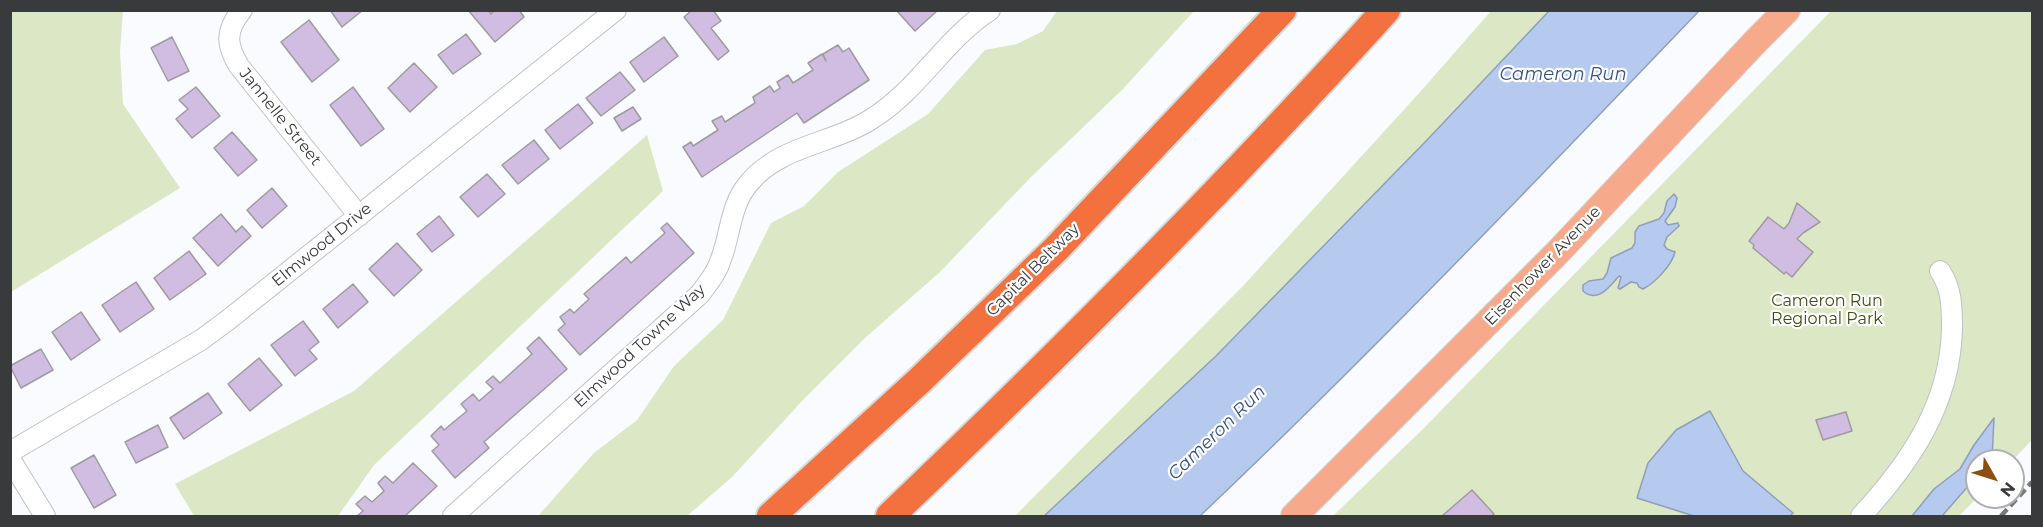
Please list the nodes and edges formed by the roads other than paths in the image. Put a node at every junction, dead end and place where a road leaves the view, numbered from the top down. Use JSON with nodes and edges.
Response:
{"nodes":[{"id":1,"x":242,"y":10,"type":"edge"},
{"id":2,"x":615,"y":10,"type":"edge"},
{"id":3,"x":990,"y":10,"type":"edge"},
{"id":4,"x":1282,"y":10,"type":"edge"},
{"id":5,"x":1386,"y":10,"type":"edge"},
{"id":6,"x":1787,"y":10,"type":"edge"},
{"id":7,"x":359,"y":216,"type":"junction"},
{"id":8,"x":1940,"y":271,"type":"dead end"},
{"id":9,"x":1031,"y":382,"type":"junction"},
{"id":10,"x":10,"y":452,"type":"edge"},
{"id":11,"x":10,"y":459,"type":"edge"},
{"id":12,"x":45,"y":516,"type":"edge"},
{"id":13,"x":453,"y":516,"type":"edge"},
{"id":14,"x":771,"y":516,"type":"edge"},
{"id":15,"x":874,"y":516,"type":"edge"},
{"id":16,"x":890,"y":516,"type":"edge"},
{"id":17,"x":1294,"y":516,"type":"edge"},
{"id":18,"x":1861,"y":516,"type":"edge"}],
"edges":[{"from":1,"to":7,"type":"street","name":"Jannelle Street"},
{"from":2,"to":7,"type":"street","name":"Elmwood Drive"},
{"from":3,"to":13,"type":"street","name":"Elmwood Towne Way"},
{"from":4,"to":14,"type":"highway","name":"Capital Beltway"},
{"from":5,"to":9,"type":"highway"},
{"from":6,"to":17,"type":"main road","name":"Eisenhower Avenue"},
{"from":7,"to":10,"type":"street","name":"Elmwood Drive"},
{"from":8,"to":18,"type":"street"},
{"from":9,"to":15,"type":"highway"},
{"from":9,"to":16,"type":"highway"},
{"from":11,"to":12,"type":"street"}]}
